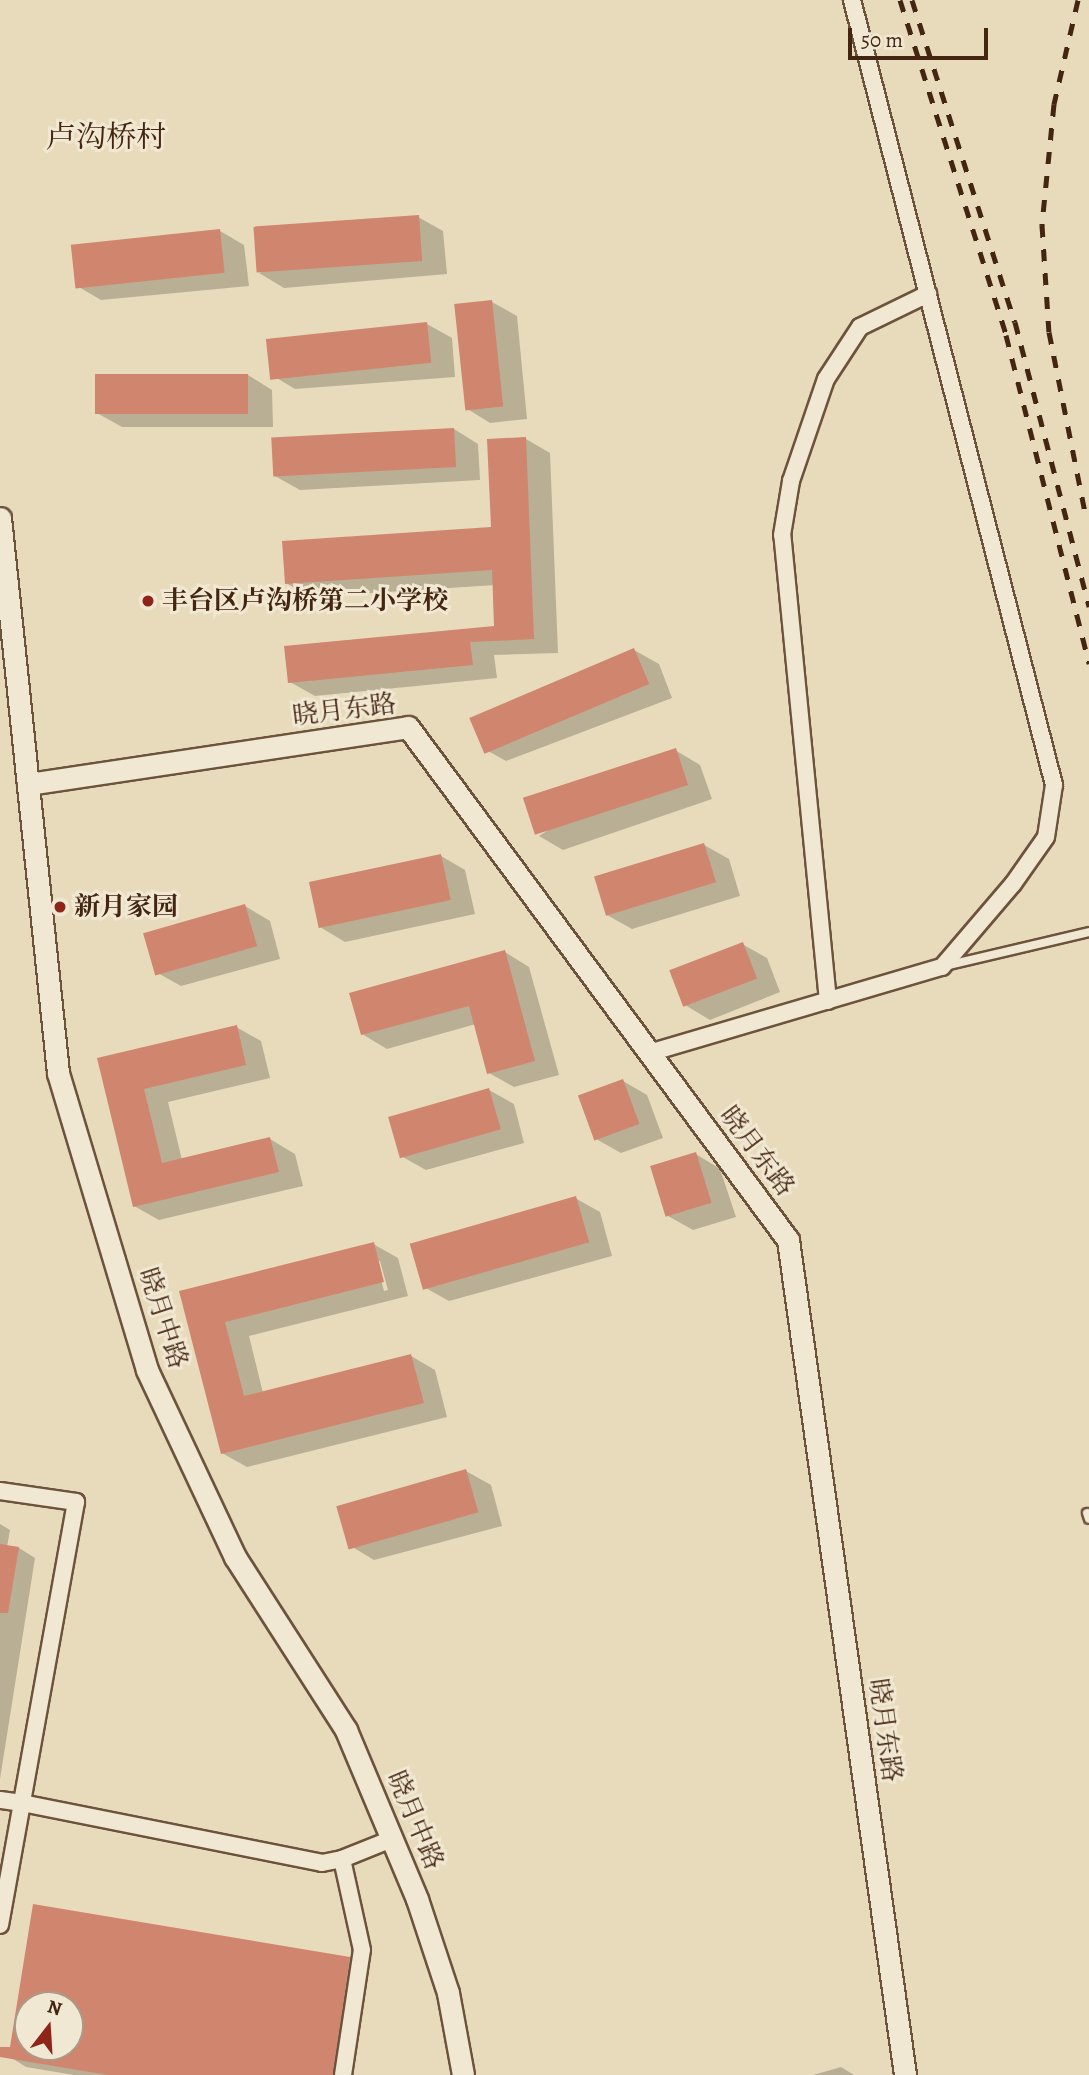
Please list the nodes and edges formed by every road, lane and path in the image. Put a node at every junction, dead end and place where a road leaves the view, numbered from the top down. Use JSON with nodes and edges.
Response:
{"nodes":[{"id":1,"x":852,"y":0,"type":"edge"},
{"id":2,"x":928,"y":295,"type":"junction"},
{"id":3,"x":0,"y":518,"type":"edge"},
{"id":4,"x":28,"y":783,"type":"junction"},
{"id":5,"x":1089,"y":932,"type":"edge"},
{"id":6,"x":942,"y":967,"type":"junction"},
{"id":7,"x":828,"y":1001,"type":"junction"},
{"id":8,"x":649,"y":1053,"type":"junction"},
{"id":9,"x":0,"y":1491,"type":"edge"},
{"id":10,"x":0,"y":1800,"type":"edge"},
{"id":11,"x":22,"y":1803,"type":"junction"},
{"id":12,"x":392,"y":1839,"type":"junction"},
{"id":13,"x":341,"y":1859,"type":"junction"},
{"id":14,"x":0,"y":1926,"type":"edge"},
{"id":15,"x":343,"y":2075,"type":"edge"},
{"id":16,"x":463,"y":2075,"type":"edge"},
{"id":17,"x":905,"y":2075,"type":"edge"}],
"edges":[{"from":1,"to":2,"type":"street"},
{"from":2,"to":6,"type":"street"},
{"from":2,"to":7,"type":"street"},
{"from":3,"to":4,"type":"street","name":"晓月中路"},
{"from":4,"to":8,"type":"street","name":"晓月东路"},
{"from":4,"to":12,"type":"street","name":"晓月中路"},
{"from":5,"to":6,"type":"lane"},
{"from":6,"to":7,"type":"street"},
{"from":7,"to":8,"type":"street"},
{"from":8,"to":17,"type":"street","name":"晓月东路"},
{"from":9,"to":11,"type":"street"},
{"from":10,"to":11,"type":"street"},
{"from":11,"to":13,"type":"street"},
{"from":11,"to":14,"type":"street"},
{"from":12,"to":13,"type":"street"},
{"from":12,"to":16,"type":"street","name":"晓月中路"},
{"from":13,"to":15,"type":"street"}]}
